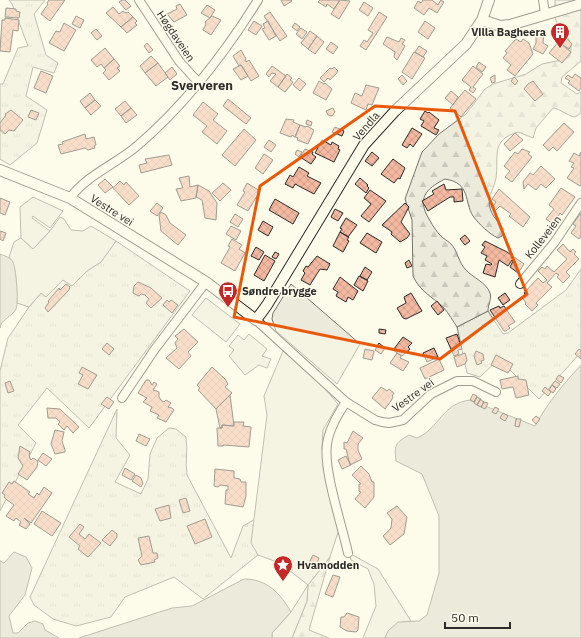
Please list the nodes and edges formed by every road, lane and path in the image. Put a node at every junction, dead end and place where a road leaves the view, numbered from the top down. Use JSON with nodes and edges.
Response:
{"nodes":[{"id":1,"x":139,"y":0,"type":"edge"},
{"id":2,"x":258,"y":0,"type":"edge"},
{"id":3,"x":489,"y":0,"type":"edge"},
{"id":4,"x":543,"y":0,"type":"edge"},
{"id":5,"x":581,"y":4,"type":"edge"},
{"id":6,"x":545,"y":14,"type":"junction"},
{"id":7,"x":482,"y":20,"type":"junction"},
{"id":8,"x":198,"y":82,"type":"junction"},
{"id":9,"x":0,"y":170,"type":"edge"},
{"id":10,"x":70,"y":198,"type":"junction"},
{"id":11,"x":581,"y":203,"type":"edge"},
{"id":12,"x":206,"y":282,"type":"junction"},
{"id":13,"x":520,"y":284,"type":"dead end"},
{"id":14,"x":256,"y":320,"type":"junction"},
{"id":15,"x":496,"y":392,"type":"dead end"},
{"id":16,"x":122,"y":398,"type":"dead end"},
{"id":17,"x":346,"y":402,"type":"junction"},
{"id":18,"x":348,"y":553,"type":"dead end"}],
"edges":[{"from":1,"to":8,"type":"street","name":"Høgdaveien"},
{"from":2,"to":8,"type":"street"},
{"from":3,"to":7,"type":"street","name":"Vendla"},
{"from":4,"to":6,"type":"street"},
{"from":5,"to":6,"type":"street"},
{"from":6,"to":7,"type":"street"},
{"from":7,"to":14,"type":"street","name":"Vendla"},
{"from":8,"to":10,"type":"street"},
{"from":9,"to":10,"type":"street","name":"Vestre vei"},
{"from":10,"to":12,"type":"street","name":"Vestre vei"},
{"from":11,"to":13,"type":"street","name":"Kolleveien"},
{"from":12,"to":14,"type":"street","name":"Vestre vei"},
{"from":12,"to":16,"type":"street"},
{"from":14,"to":17,"type":"street","name":"Vestre vei"},
{"from":15,"to":17,"type":"street","name":"Vestre vei"},
{"from":17,"to":18,"type":"street"}]}
